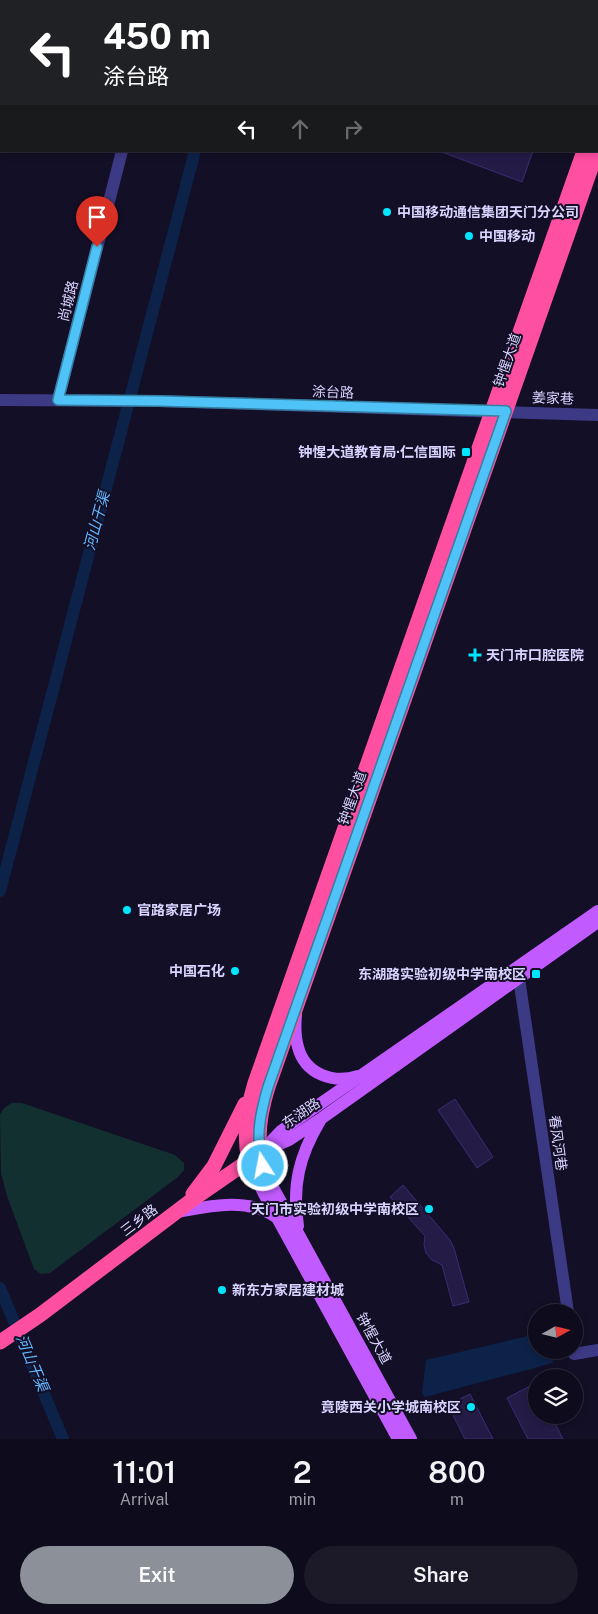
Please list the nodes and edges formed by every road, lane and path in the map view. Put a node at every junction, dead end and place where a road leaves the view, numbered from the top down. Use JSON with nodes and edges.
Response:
{"nodes":[{"id":1,"x":122,"y":152,"type":"edge"},
{"id":2,"x":574,"y":152,"type":"edge"},
{"id":3,"x":584,"y":152,"type":"edge"},
{"id":4,"x":596,"y":152,"type":"edge"},
{"id":5,"x":598,"y":177,"type":"edge"},
{"id":6,"x":561,"y":202,"type":"junction"},
{"id":7,"x":564,"y":261,"type":"junction"},
{"id":8,"x":0,"y":400,"type":"edge"},
{"id":9,"x":58,"y":400,"type":"junction"},
{"id":10,"x":499,"y":411,"type":"junction"},
{"id":11,"x":598,"y":415,"type":"edge"},
{"id":12,"x":598,"y":911,"type":"edge"},
{"id":13,"x":598,"y":922,"type":"edge"},
{"id":14,"x":519,"y":978,"type":"junction"},
{"id":15,"x":296,"y":1005,"type":"junction"},
{"id":16,"x":363,"y":1074,"type":"junction"},
{"id":17,"x":255,"y":1083,"type":"junction"},
{"id":18,"x":322,"y":1118,"type":"junction"},
{"id":19,"x":254,"y":1157,"type":"junction"},
{"id":20,"x":177,"y":1212,"type":"junction"},
{"id":21,"x":277,"y":1217,"type":"junction"},
{"id":22,"x":299,"y":1234,"type":"junction"},
{"id":23,"x":567,"y":1304,"type":"edge"},
{"id":24,"x":0,"y":1342,"type":"edge"},
{"id":25,"x":598,"y":1350,"type":"edge"},
{"id":26,"x":583,"y":1351,"type":"edge"},
{"id":27,"x":398,"y":1439,"type":"edge"},
{"id":28,"x":411,"y":1439,"type":"edge"}],
"edges":[{"from":1,"to":9,"type":"street","name":"尚城路"},
{"from":2,"to":6,"type":"highway"},
{"from":3,"to":6,"type":"highway","name":"钟惺大道"},
{"from":4,"to":7,"type":"highway","name":"钟惺大道"},
{"from":5,"to":7,"type":"highway"},
{"from":6,"to":10,"type":"highway","name":"钟惺大道"},
{"from":7,"to":10,"type":"highway","name":"钟惺大道"},
{"from":8,"to":9,"type":"street"},
{"from":9,"to":10,"type":"street","name":"涂台路"},
{"from":10,"to":11,"type":"street","name":"姜家巷"},
{"from":10,"to":15,"type":"highway","name":"钟惺大道"},
{"from":10,"to":17,"type":"highway","name":"钟惺大道"},
{"from":12,"to":16,"type":"main road","name":"东湖路"},
{"from":13,"to":14,"type":"main road","name":"东湖路"},
{"from":14,"to":18,"type":"main road","name":"东湖路"},
{"from":14,"to":23,"type":"street","name":"春风河巷"},
{"from":15,"to":16,"type":"main road"},
{"from":15,"to":19,"type":"highway","name":"钟惺大道"},
{"from":16,"to":19,"type":"main road","name":"东湖路"},
{"from":17,"to":19,"type":"highway","name":"钟惺大道"},
{"from":17,"to":20,"type":"highway"},
{"from":18,"to":19,"type":"main road","name":"东湖路"},
{"from":18,"to":22,"type":"main road"},
{"from":19,"to":20,"type":"highway","name":"三乡路"},
{"from":19,"to":21,"type":"main road","name":"钟惺大道"},
{"from":19,"to":22,"type":"main road","name":"钟惺大道"},
{"from":20,"to":21,"type":"main road"},
{"from":20,"to":24,"type":"highway","name":"三乡路"},
{"from":21,"to":27,"type":"main road","name":"钟惺大道"},
{"from":22,"to":28,"type":"main road","name":"钟惺大道"},
{"from":25,"to":26,"type":"street"}]}
